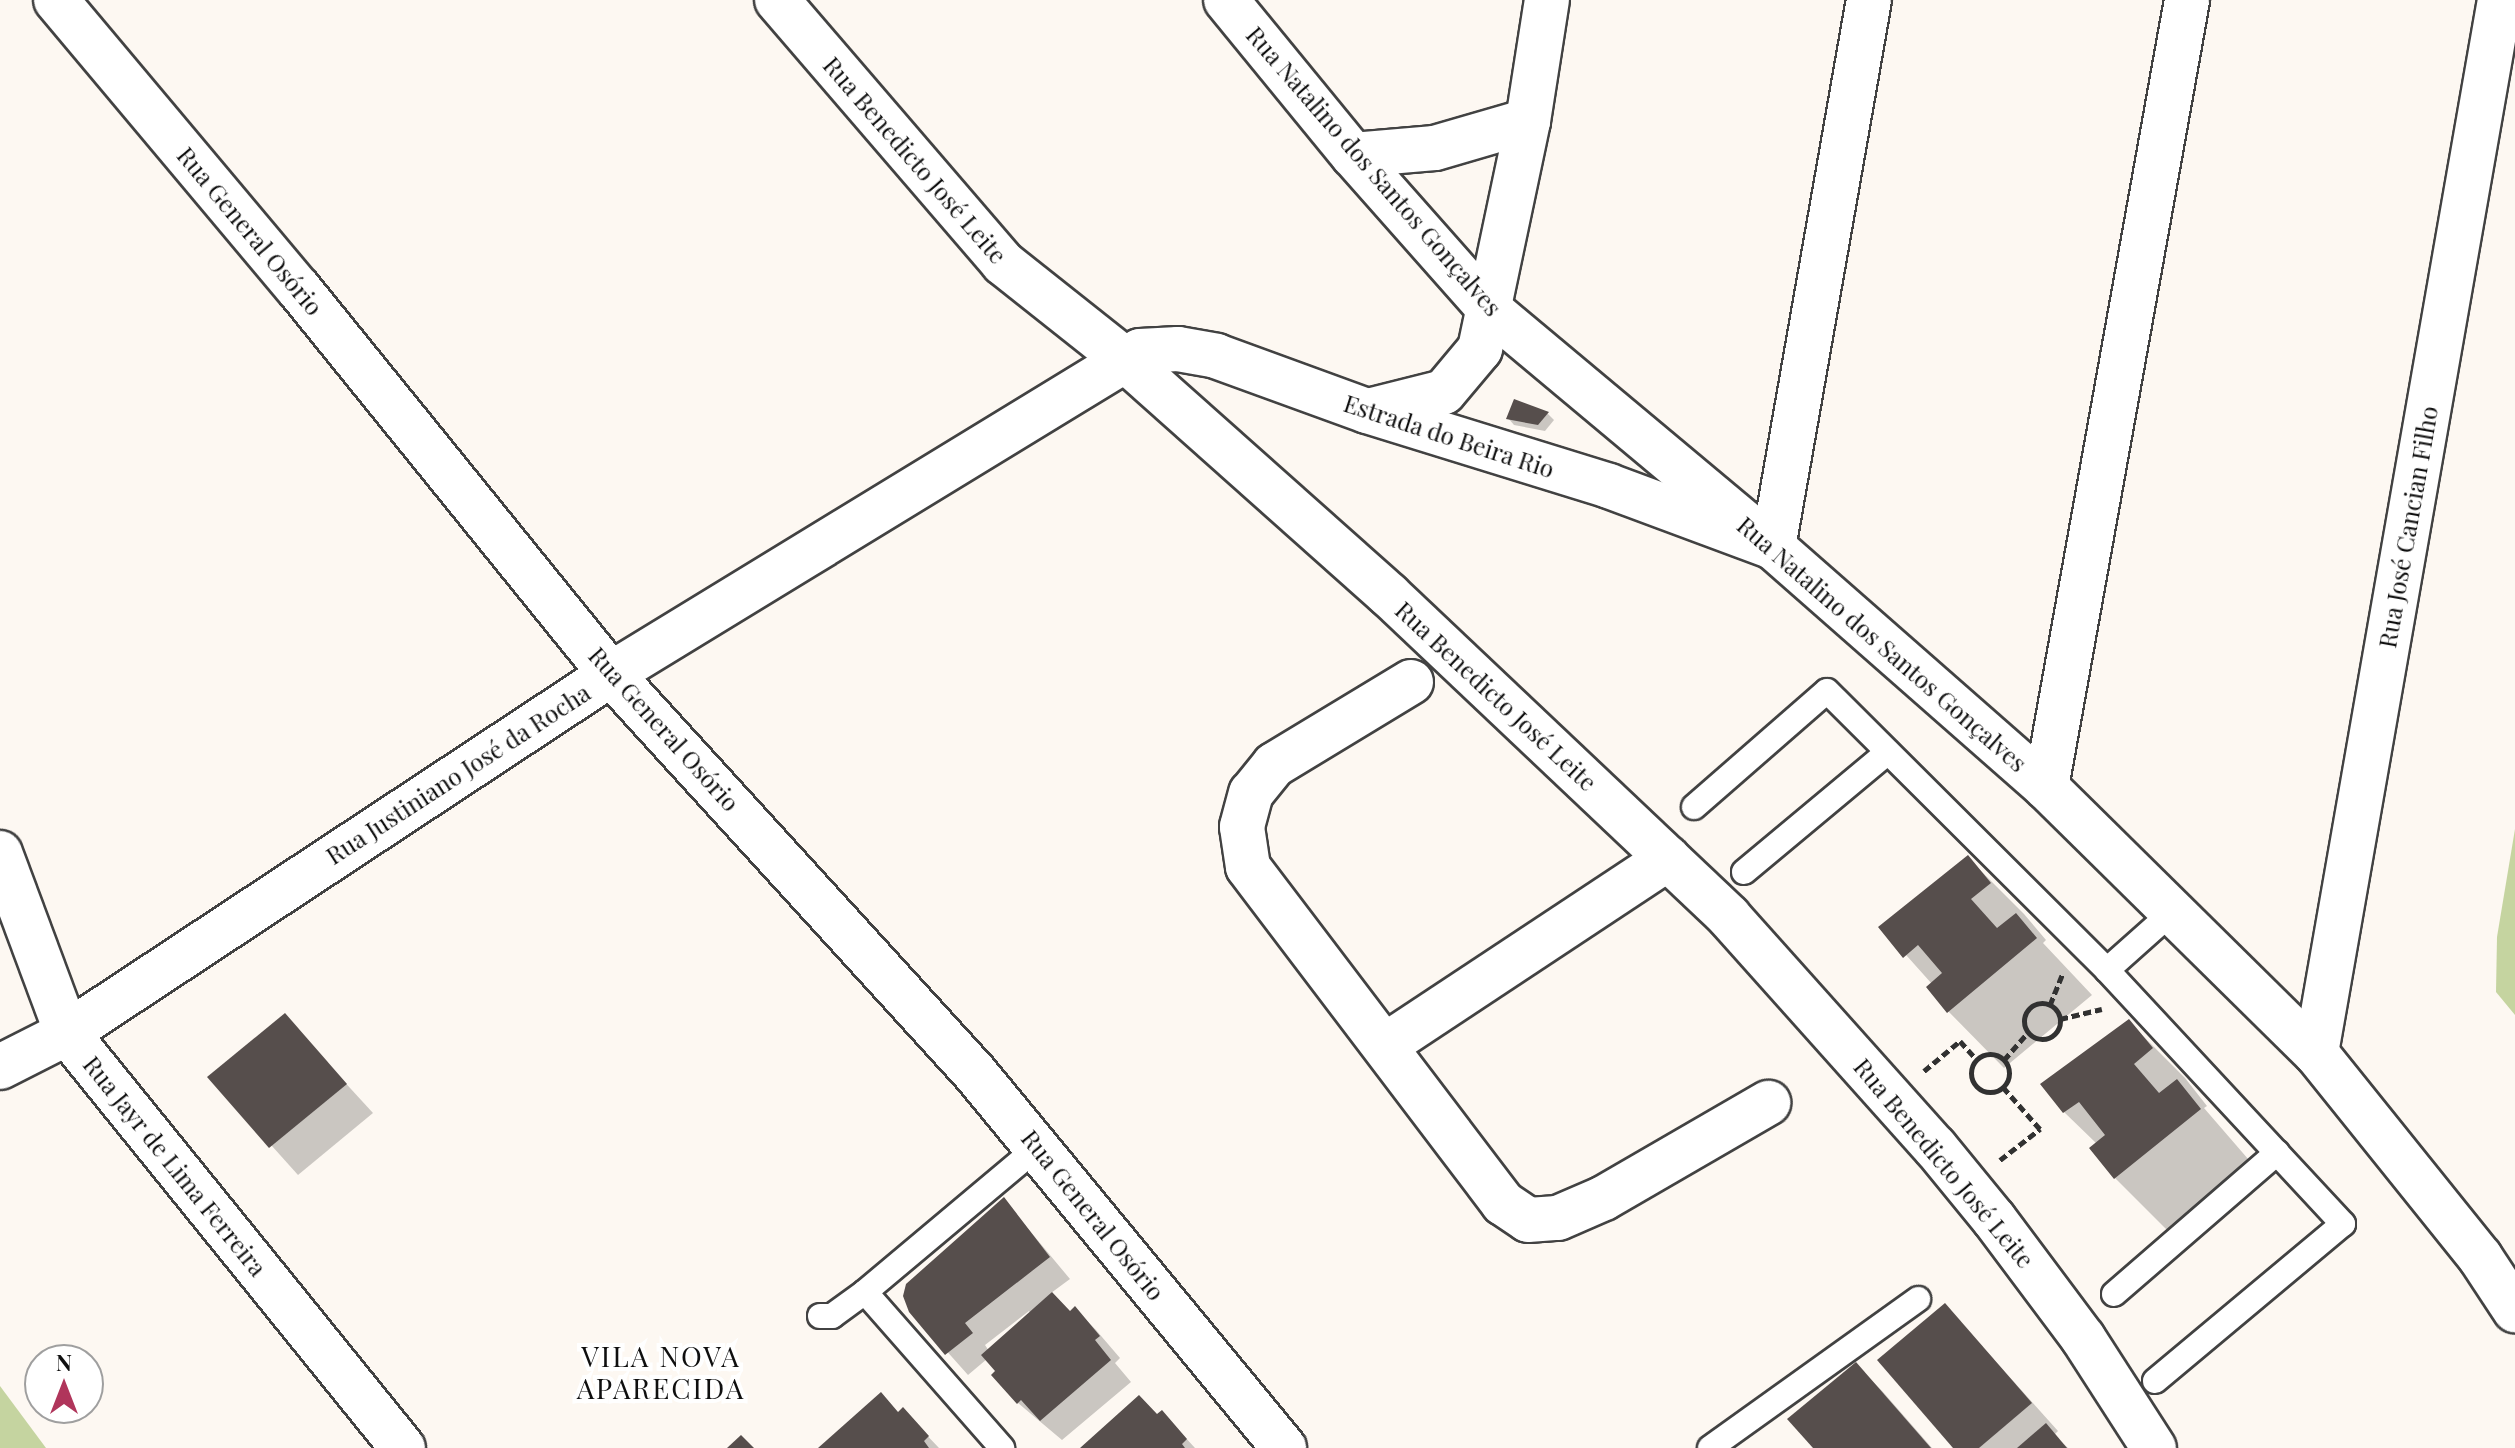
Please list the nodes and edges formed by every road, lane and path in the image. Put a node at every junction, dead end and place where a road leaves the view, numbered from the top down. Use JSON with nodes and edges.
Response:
{"nodes":[{"id":1,"x":56,"y":0,"type":"edge"},
{"id":2,"x":777,"y":0,"type":"edge"},
{"id":3,"x":1226,"y":0,"type":"edge"},
{"id":4,"x":1547,"y":0,"type":"edge"},
{"id":5,"x":1869,"y":0,"type":"edge"},
{"id":6,"x":2187,"y":0,"type":"edge"},
{"id":7,"x":2500,"y":0,"type":"edge"},
{"id":8,"x":1528,"y":121,"type":"junction"},
{"id":9,"x":1353,"y":155,"type":"junction"},
{"id":10,"x":1490,"y":310,"type":"junction"},
{"id":11,"x":1123,"y":358,"type":"junction"},
{"id":12,"x":1444,"y":392,"type":"junction"},
{"id":13,"x":1367,"y":411,"type":"junction"},
{"id":14,"x":1467,"y":441,"type":"junction"},
{"id":15,"x":1773,"y":547,"type":"junction"},
{"id":16,"x":611,"y":674,"type":"junction"},
{"id":17,"x":1411,"y":682,"type":"dead end"},
{"id":18,"x":1888,"y":752,"type":"junction"},
{"id":19,"x":2046,"y":787,"type":"junction"},
{"id":20,"x":1694,"y":807,"type":"dead end"},
{"id":21,"x":0,"y":853,"type":"edge"},
{"id":22,"x":1668,"y":858,"type":"junction"},
{"id":23,"x":1744,"y":872,"type":"dead end"},
{"id":24,"x":2172,"y":912,"type":"junction"},
{"id":25,"x":2107,"y":970,"type":"junction"},
{"id":26,"x":2028,"y":1032,"type":"junction"},
{"id":27,"x":67,"y":1033,"type":"junction"},
{"id":28,"x":1386,"y":1045,"type":"junction"},
{"id":29,"x":2316,"y":1053,"type":"junction"},
{"id":30,"x":1976,"y":1059,"type":"junction"},
{"id":31,"x":2004,"y":1060,"type":"junction"},
{"id":32,"x":0,"y":1067,"type":"edge"},
{"id":33,"x":1932,"y":1084,"type":"dead end"},
{"id":34,"x":2003,"y":1087,"type":"junction"},
{"id":35,"x":1768,"y":1103,"type":"dead end"},
{"id":36,"x":1038,"y":1147,"type":"junction"},
{"id":37,"x":1990,"y":1150,"type":"dead end"},
{"id":38,"x":2277,"y":1153,"type":"junction"},
{"id":39,"x":865,"y":1292,"type":"junction"},
{"id":40,"x":2114,"y":1294,"type":"dead end"},
{"id":41,"x":1918,"y":1299,"type":"dead end"},
{"id":42,"x":2515,"y":1310,"type":"edge"},
{"id":43,"x":820,"y":1316,"type":"dead end"},
{"id":44,"x":2155,"y":1381,"type":"dead end"},
{"id":45,"x":403,"y":1448,"type":"edge"},
{"id":46,"x":1002,"y":1448,"type":"edge"},
{"id":47,"x":1284,"y":1448,"type":"edge"},
{"id":48,"x":1710,"y":1448,"type":"edge"},
{"id":49,"x":2154,"y":1448,"type":"edge"}],
"edges":[{"from":1,"to":16,"type":"street","name":"Rua General Osório"},
{"from":2,"to":11,"type":"street","name":"Rua Benedicto José Leite"},
{"from":3,"to":9,"type":"street","name":"Rua Natalino dos Santos Gonçalves"},
{"from":4,"to":8,"type":"street"},
{"from":5,"to":15,"type":"street"},
{"from":6,"to":19,"type":"street"},
{"from":7,"to":29,"type":"street","name":"Rua José Cancian Filho"},
{"from":8,"to":9,"type":"street"},
{"from":8,"to":10,"type":"street"},
{"from":9,"to":10,"type":"street","name":"Rua Natalino dos Santos Gonçalves"},
{"from":10,"to":12,"type":"street"},
{"from":10,"to":15,"type":"street","name":"Rua Natalino dos Santos Gonçalves"},
{"from":11,"to":13,"type":"street","name":"Estrada do Beira Rio"},
{"from":11,"to":16,"type":"street","name":"Rua Justiniano José da Rocha"},
{"from":11,"to":22,"type":"street","name":"Rua Benedicto José Leite"},
{"from":12,"to":13,"type":"street"},
{"from":12,"to":14,"type":"street"},
{"from":13,"to":14,"type":"street","name":"Estrada do Beira Rio"},
{"from":14,"to":15,"type":"street","name":"Estrada do Beira Rio"},
{"from":15,"to":19,"type":"street","name":"Rua Natalino dos Santos Gonçalves"},
{"from":16,"to":27,"type":"street","name":"Rua Justiniano José da Rocha"},
{"from":16,"to":36,"type":"street","name":"Rua General Osório"},
{"from":17,"to":28,"type":"street"},
{"from":18,"to":20,"type":"lane"},
{"from":18,"to":23,"type":"lane"},
{"from":18,"to":25,"type":"lane"},
{"from":19,"to":24,"type":"street","name":"Rua Natalino dos Santos Gonçalves"},
{"from":21,"to":27,"type":"street","name":"Rua Jayr de Lima Ferreira"},
{"from":22,"to":28,"type":"street"},
{"from":22,"to":49,"type":"street","name":"Rua Benedicto José Leite"},
{"from":24,"to":25,"type":"lane"},
{"from":24,"to":29,"type":"street","name":"Rua Natalino dos Santos Gonçalves"},
{"from":25,"to":38,"type":"lane"},
{"from":26,"to":26,"type":"path"},
{"from":26,"to":31,"type":"path"},
{"from":27,"to":32,"type":"street","name":"Rua Justiniano José da Rocha"},
{"from":27,"to":45,"type":"street","name":"Rua Jayr de Lima Ferreira"},
{"from":28,"to":35,"type":"street"},
{"from":29,"to":42,"type":"street","name":"Rua Natalino dos Santos Gonçalves"},
{"from":30,"to":31,"type":"path"},
{"from":30,"to":33,"type":"path"},
{"from":30,"to":34,"type":"path"},
{"from":31,"to":34,"type":"path"},
{"from":34,"to":37,"type":"path"},
{"from":36,"to":39,"type":"lane"},
{"from":36,"to":47,"type":"street","name":"Rua General Osório"},
{"from":38,"to":40,"type":"lane"},
{"from":38,"to":44,"type":"lane"},
{"from":39,"to":43,"type":"lane"},
{"from":39,"to":46,"type":"lane"},
{"from":41,"to":48,"type":"lane"}]}
